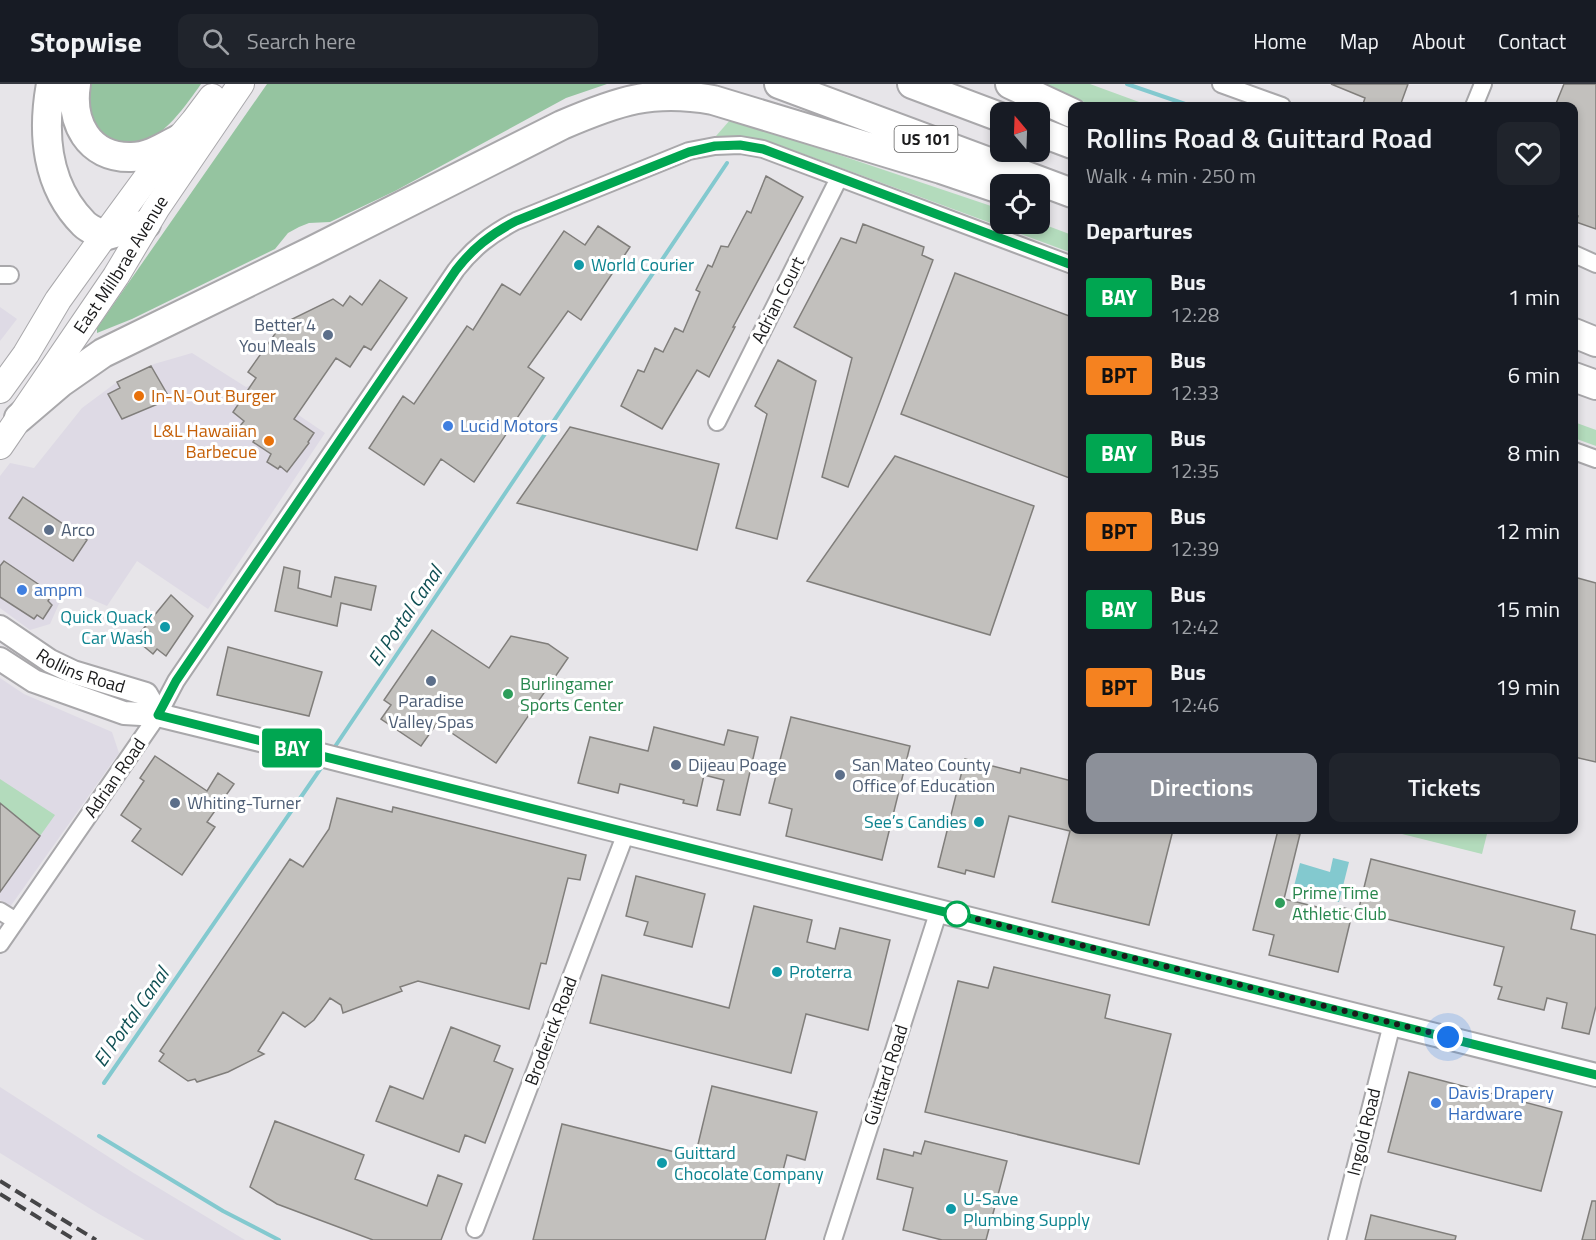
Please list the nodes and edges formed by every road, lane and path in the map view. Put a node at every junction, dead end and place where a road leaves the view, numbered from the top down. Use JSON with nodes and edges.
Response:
{"nodes":[{"id":1,"x":51,"y":84,"type":"edge"},
{"id":2,"x":76,"y":84,"type":"edge"},
{"id":3,"x":220,"y":84,"type":"edge"},
{"id":4,"x":241,"y":84,"type":"edge"},
{"id":5,"x":780,"y":84,"type":"edge"},
{"id":6,"x":912,"y":84,"type":"edge"},
{"id":7,"x":1010,"y":84,"type":"edge"},
{"id":8,"x":1221,"y":84,"type":"edge"},
{"id":9,"x":1483,"y":84,"type":"edge"},
{"id":10,"x":1271,"y":102,"type":"edge"},
{"id":11,"x":1476,"y":102,"type":"edge"},
{"id":12,"x":214,"y":109,"type":"junction"},
{"id":13,"x":1068,"y":111,"type":"edge"},
{"id":14,"x":990,"y":113,"type":"edge"},
{"id":15,"x":1050,"y":136,"type":"edge"},
{"id":16,"x":179,"y":140,"type":"junction"},
{"id":17,"x":1068,"y":142,"type":"edge"},
{"id":18,"x":839,"y":178,"type":"junction"},
{"id":19,"x":990,"y":186,"type":"edge"},
{"id":20,"x":1068,"y":192,"type":"edge"},
{"id":21,"x":1050,"y":203,"type":"edge"},
{"id":22,"x":1068,"y":208,"type":"edge"},
{"id":23,"x":146,"y":224,"type":"junction"},
{"id":24,"x":104,"y":236,"type":"junction"},
{"id":25,"x":1578,"y":256,"type":"edge"},
{"id":26,"x":1068,"y":264,"type":"edge"},
{"id":27,"x":1596,"y":264,"type":"edge"},
{"id":28,"x":1578,"y":335,"type":"edge"},
{"id":29,"x":1596,"y":342,"type":"edge"},
{"id":30,"x":1578,"y":378,"type":"edge"},
{"id":31,"x":1596,"y":385,"type":"edge"},
{"id":32,"x":0,"y":390,"type":"edge"},
{"id":33,"x":20,"y":418,"type":"junction"},
{"id":34,"x":717,"y":422,"type":"dead end"},
{"id":35,"x":0,"y":446,"type":"edge"},
{"id":36,"x":1578,"y":452,"type":"edge"},
{"id":37,"x":1596,"y":459,"type":"edge"},
{"id":38,"x":0,"y":627,"type":"edge"},
{"id":39,"x":0,"y":659,"type":"edge"},
{"id":40,"x":158,"y":715,"type":"junction"},
{"id":41,"x":626,"y":833,"type":"junction"},
{"id":42,"x":939,"y":910,"type":"junction"},
{"id":43,"x":0,"y":911,"type":"edge"},
{"id":44,"x":16,"y":921,"type":"junction"},
{"id":45,"x":0,"y":944,"type":"edge"},
{"id":46,"x":1392,"y":1024,"type":"junction"},
{"id":47,"x":1596,"y":1075,"type":"edge"},
{"id":48,"x":475,"y":1229,"type":"dead end"},
{"id":49,"x":833,"y":1240,"type":"edge"},
{"id":50,"x":1336,"y":1240,"type":"edge"}],
"edges":[{"from":1,"to":24,"type":"highway"},
{"from":2,"to":16,"type":"highway"},
{"from":3,"to":12,"type":"main road","name":"East Millbrae Avenue"},
{"from":4,"to":12,"type":"main road","name":"East Millbrae Avenue"},
{"from":5,"to":20,"type":"highway","number":"US 101"},
{"from":6,"to":14,"type":"highway","number":"US 101"},
{"from":7,"to":13,"type":"highway"},
{"from":8,"to":10,"type":"street"},
{"from":9,"to":11,"type":"street"},
{"from":12,"to":16,"type":"main road","name":"East Millbrae Avenue"},
{"from":12,"to":23,"type":"main road","name":"East Millbrae Avenue"},
{"from":15,"to":17,"type":"highway"},
{"from":16,"to":24,"type":"main road","name":"East Millbrae Avenue"},
{"from":18,"to":26,"type":"street","name":"Adrian Road"},
{"from":18,"to":34,"type":"street","name":"Adrian Court"},
{"from":18,"to":40,"type":"street","name":"Adrian Road"},
{"from":19,"to":33,"type":"highway"},
{"from":21,"to":22,"type":"highway"},
{"from":23,"to":24,"type":"highway"},
{"from":23,"to":33,"type":"main road","name":"East Millbrae Avenue"},
{"from":24,"to":32,"type":"main road","name":"East Millbrae Avenue"},
{"from":25,"to":27,"type":"street"},
{"from":28,"to":29,"type":"highway"},
{"from":30,"to":31,"type":"highway"},
{"from":33,"to":35,"type":"main road","name":"East Millbrae Avenue"},
{"from":36,"to":37,"type":"street"},
{"from":38,"to":40,"type":"main road","name":"Rollins Road"},
{"from":39,"to":40,"type":"main road","name":"Rollins Road"},
{"from":40,"to":41,"type":"main road","name":"Rollins Road"},
{"from":40,"to":44,"type":"street","name":"Adrian Road"},
{"from":41,"to":42,"type":"main road","name":"Rollins Road"},
{"from":41,"to":48,"type":"street","name":"Broderick Road"},
{"from":42,"to":46,"type":"main road","name":"Rollins Road"},
{"from":42,"to":49,"type":"street","name":"Guittard Road"},
{"from":43,"to":44,"type":"street"},
{"from":44,"to":45,"type":"street","name":"Adrian Road"},
{"from":46,"to":47,"type":"main road","name":"Rollins Road"},
{"from":46,"to":50,"type":"street","name":"Ingold Road"}]}
